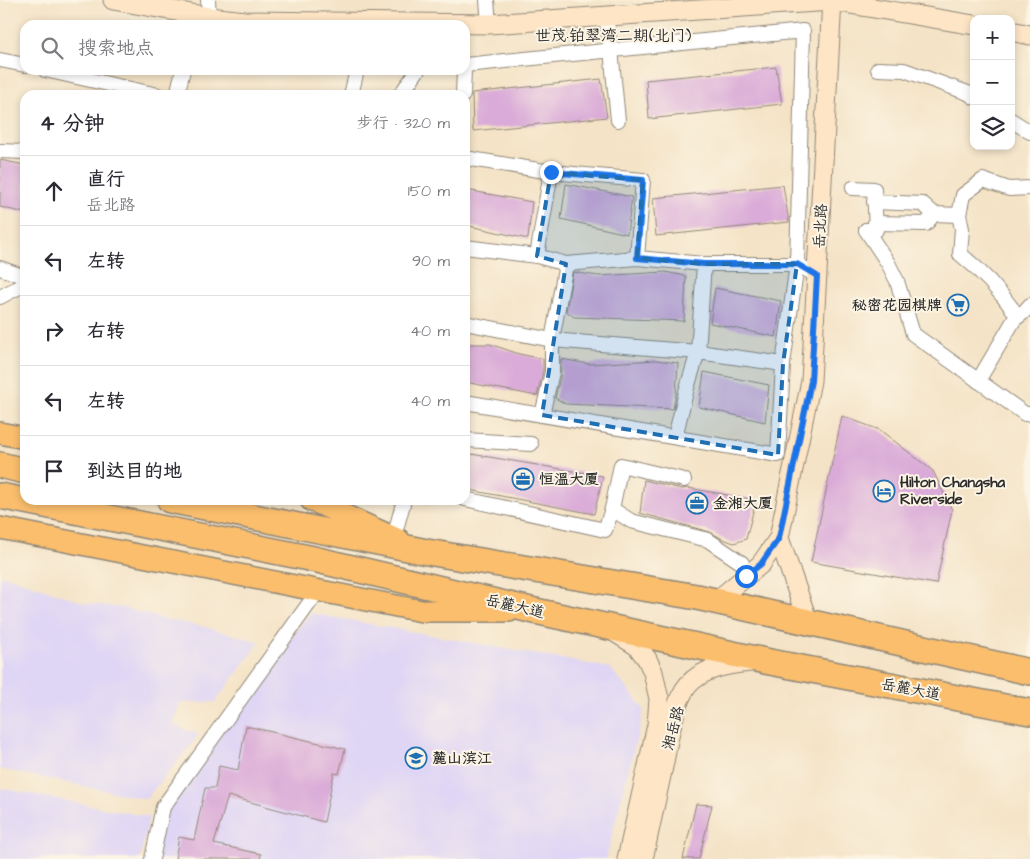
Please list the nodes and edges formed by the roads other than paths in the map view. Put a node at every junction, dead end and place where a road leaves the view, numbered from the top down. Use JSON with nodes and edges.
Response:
{"nodes":[{"id":1,"x":113,"y":0,"type":"edge"},
{"id":2,"x":487,"y":0,"type":"edge"},
{"id":3,"x":832,"y":0,"type":"edge"},
{"id":4,"x":201,"y":14,"type":"edge"},
{"id":5,"x":606,"y":16,"type":"junction"},
{"id":6,"x":239,"y":20,"type":"edge"},
{"id":7,"x":470,"y":24,"type":"edge"},
{"id":8,"x":489,"y":24,"type":"junction"},
{"id":9,"x":970,"y":24,"type":"edge"},
{"id":10,"x":1015,"y":32,"type":"edge"},
{"id":11,"x":1030,"y":35,"type":"edge"},
{"id":12,"x":611,"y":50,"type":"junction"},
{"id":13,"x":0,"y":60,"type":"edge"},
{"id":14,"x":470,"y":64,"type":"edge"},
{"id":15,"x":20,"y":65,"type":"edge"},
{"id":16,"x":878,"y":69,"type":"dead end"},
{"id":17,"x":68,"y":75,"type":"edge"},
{"id":18,"x":182,"y":75,"type":"edge"},
{"id":19,"x":356,"y":75,"type":"edge"},
{"id":20,"x":414,"y":75,"type":"edge"},
{"id":21,"x":464,"y":75,"type":"edge"},
{"id":22,"x":136,"y":90,"type":"edge"},
{"id":23,"x":178,"y":90,"type":"edge"},
{"id":24,"x":352,"y":90,"type":"edge"},
{"id":25,"x":404,"y":90,"type":"edge"},
{"id":26,"x":462,"y":90,"type":"edge"},
{"id":27,"x":970,"y":94,"type":"edge"},
{"id":28,"x":618,"y":120,"type":"dead end"},
{"id":29,"x":1015,"y":123,"type":"edge"},
{"id":30,"x":1030,"y":132,"type":"edge"},
{"id":31,"x":0,"y":151,"type":"edge"},
{"id":32,"x":20,"y":152,"type":"edge"},
{"id":33,"x":470,"y":159,"type":"edge"},
{"id":34,"x":551,"y":172,"type":"junction"},
{"id":35,"x":853,"y":188,"type":"dead end"},
{"id":36,"x":1030,"y":188,"type":"edge"},
{"id":37,"x":874,"y":202,"type":"junction"},
{"id":38,"x":934,"y":214,"type":"junction"},
{"id":39,"x":959,"y":215,"type":"junction"},
{"id":40,"x":875,"y":223,"type":"junction"},
{"id":41,"x":470,"y":248,"type":"edge"},
{"id":42,"x":537,"y":256,"type":"junction"},
{"id":43,"x":637,"y":258,"type":"junction"},
{"id":44,"x":566,"y":264,"type":"junction"},
{"id":45,"x":704,"y":264,"type":"junction"},
{"id":46,"x":797,"y":264,"type":"junction"},
{"id":47,"x":0,"y":268,"type":"edge"},
{"id":48,"x":20,"y":275,"type":"edge"},
{"id":49,"x":817,"y":276,"type":"junction"},
{"id":50,"x":20,"y":287,"type":"edge"},
{"id":51,"x":0,"y":297,"type":"edge"},
{"id":52,"x":1030,"y":304,"type":"edge"},
{"id":53,"x":1015,"y":319,"type":"junction"},
{"id":54,"x":470,"y":324,"type":"edge"},
{"id":55,"x":1030,"y":325,"type":"edge"},
{"id":56,"x":552,"y":340,"type":"junction"},
{"id":57,"x":698,"y":352,"type":"junction"},
{"id":58,"x":783,"y":364,"type":"junction"},
{"id":59,"x":978,"y":381,"type":"junction"},
{"id":60,"x":470,"y":403,"type":"edge"},
{"id":61,"x":1030,"y":414,"type":"edge"},
{"id":62,"x":542,"y":415,"type":"junction"},
{"id":63,"x":0,"y":433,"type":"edge"},
{"id":64,"x":20,"y":437,"type":"edge"},
{"id":65,"x":675,"y":438,"type":"junction"},
{"id":66,"x":470,"y":440,"type":"edge"},
{"id":67,"x":531,"y":444,"type":"dead end"},
{"id":68,"x":0,"y":466,"type":"edge"},
{"id":69,"x":20,"y":469,"type":"edge"},
{"id":70,"x":684,"y":480,"type":"dead end"},
{"id":71,"x":0,"y":496,"type":"edge"},
{"id":72,"x":20,"y":500,"type":"edge"},
{"id":73,"x":470,"y":500,"type":"edge"},
{"id":74,"x":45,"y":505,"type":"edge"},
{"id":75,"x":195,"y":505,"type":"edge"},
{"id":76,"x":322,"y":505,"type":"edge"},
{"id":77,"x":403,"y":505,"type":"edge"},
{"id":78,"x":612,"y":509,"type":"junction"},
{"id":79,"x":0,"y":528,"type":"edge"},
{"id":80,"x":394,"y":537,"type":"junction"},
{"id":81,"x":779,"y":538,"type":"junction"},
{"id":82,"x":427,"y":552,"type":"junction"},
{"id":83,"x":742,"y":563,"type":"dead end"},
{"id":84,"x":318,"y":591,"type":"junction"},
{"id":85,"x":715,"y":602,"type":"junction"},
{"id":86,"x":535,"y":611,"type":"junction"},
{"id":87,"x":808,"y":622,"type":"junction"},
{"id":88,"x":605,"y":626,"type":"junction"},
{"id":89,"x":770,"y":662,"type":"junction"},
{"id":90,"x":1030,"y":672,"type":"edge"},
{"id":91,"x":1030,"y":712,"type":"edge"},
{"id":92,"x":152,"y":859,"type":"edge"},
{"id":93,"x":627,"y":859,"type":"edge"},
{"id":94,"x":643,"y":859,"type":"edge"}],
"edges":[{"from":1,"to":4,"type":"main road"},
{"from":2,"to":8,"type":"street"},
{"from":3,"to":5,"type":"main road"},
{"from":3,"to":9,"type":"main road"},
{"from":3,"to":49,"type":"main road","name":"岳北路"},
{"from":4,"to":6,"type":"main road"},
{"from":5,"to":8,"type":"main road"},
{"from":5,"to":12,"type":"street"},
{"from":7,"to":8,"type":"main road"},
{"from":10,"to":11,"type":"main road"},
{"from":12,"to":14,"type":"street"},
{"from":12,"to":28,"type":"street"},
{"from":12,"to":46,"type":"street"},
{"from":13,"to":15,"type":"street"},
{"from":16,"to":27,"type":"street"},
{"from":17,"to":22,"type":"street"},
{"from":18,"to":23,"type":"street"},
{"from":19,"to":24,"type":"street"},
{"from":20,"to":25,"type":"street"},
{"from":21,"to":26,"type":"street"},
{"from":29,"to":30,"type":"street"},
{"from":31,"to":32,"type":"street"},
{"from":33,"to":34,"type":"street"},
{"from":34,"to":42,"type":"street"},
{"from":34,"to":43,"type":"street"},
{"from":35,"to":37,"type":"street"},
{"from":36,"to":39,"type":"street"},
{"from":37,"to":38,"type":"street"},
{"from":37,"to":40,"type":"street"},
{"from":38,"to":39,"type":"street"},
{"from":38,"to":40,"type":"street"},
{"from":39,"to":53,"type":"street"},
{"from":40,"to":59,"type":"street"},
{"from":41,"to":42,"type":"street"},
{"from":42,"to":44,"type":"street"},
{"from":43,"to":44,"type":"street"},
{"from":43,"to":45,"type":"street"},
{"from":44,"to":56,"type":"street"},
{"from":45,"to":46,"type":"street"},
{"from":45,"to":57,"type":"street"},
{"from":46,"to":49,"type":"street"},
{"from":46,"to":58,"type":"street"},
{"from":47,"to":48,"type":"street"},
{"from":49,"to":81,"type":"main road","name":"岳北路"},
{"from":50,"to":51,"type":"street"},
{"from":52,"to":53,"type":"street"},
{"from":53,"to":55,"type":"street"},
{"from":53,"to":59,"type":"street"},
{"from":54,"to":56,"type":"street"},
{"from":56,"to":57,"type":"street"},
{"from":56,"to":62,"type":"street"},
{"from":57,"to":58,"type":"street"},
{"from":57,"to":65,"type":"street"},
{"from":58,"to":65,"type":"street"},
{"from":59,"to":61,"type":"street"},
{"from":60,"to":62,"type":"street"},
{"from":62,"to":65,"type":"street"},
{"from":63,"to":64,"type":"main road"},
{"from":66,"to":67,"type":"street"},
{"from":68,"to":69,"type":"highway"},
{"from":70,"to":78,"type":"street"},
{"from":71,"to":72,"type":"highway","name":"岳麓大道"},
{"from":73,"to":78,"type":"street"},
{"from":74,"to":86,"type":"highway","name":"岳麓大道"},
{"from":75,"to":82,"type":"highway"},
{"from":76,"to":80,"type":"main road"},
{"from":77,"to":80,"type":"street"},
{"from":78,"to":83,"type":"street"},
{"from":79,"to":84,"type":"main road"},
{"from":80,"to":82,"type":"main road"},
{"from":81,"to":85,"type":"main road","name":"岳北路"},
{"from":81,"to":87,"type":"main road"},
{"from":82,"to":85,"type":"highway"},
{"from":84,"to":86,"type":"main road"},
{"from":84,"to":92,"type":"street"},
{"from":85,"to":87,"type":"highway"},
{"from":86,"to":88,"type":"highway","name":"岳麓大道"},
{"from":87,"to":90,"type":"highway"},
{"from":88,"to":89,"type":"highway","name":"岳麓大道"},
{"from":88,"to":93,"type":"main road","name":"湘岳路"},
{"from":89,"to":91,"type":"highway","name":"岳麓大道"},
{"from":89,"to":94,"type":"main road","name":"湘岳路"}]}
